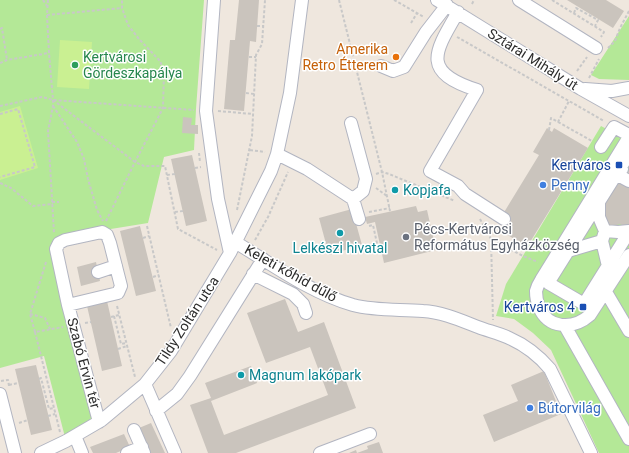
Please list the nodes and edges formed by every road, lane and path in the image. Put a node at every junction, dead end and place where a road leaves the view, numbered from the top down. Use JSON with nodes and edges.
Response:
{"nodes":[{"id":1,"x":43,"y":0,"type":"edge"},
{"id":2,"x":48,"y":0,"type":"edge"},
{"id":3,"x":122,"y":0,"type":"edge"},
{"id":4,"x":214,"y":0,"type":"edge"},
{"id":5,"x":265,"y":0,"type":"edge"},
{"id":6,"x":302,"y":0,"type":"edge"},
{"id":7,"x":338,"y":0,"type":"edge"},
{"id":8,"x":394,"y":0,"type":"edge"},
{"id":9,"x":474,"y":0,"type":"edge"},
{"id":10,"x":519,"y":0,"type":"edge"},
{"id":11,"x":552,"y":0,"type":"edge"},
{"id":12,"x":442,"y":3,"type":"edge"},
{"id":13,"x":472,"y":4,"type":"dead end"},
{"id":14,"x":48,"y":6,"type":"junction"},
{"id":15,"x":122,"y":8,"type":"junction"},
{"id":16,"x":458,"y":12,"type":"junction"},
{"id":17,"x":574,"y":13,"type":"junction"},
{"id":18,"x":417,"y":14,"type":"junction"},
{"id":19,"x":47,"y":15,"type":"junction"},
{"id":20,"x":433,"y":22,"type":"junction"},
{"id":21,"x":411,"y":23,"type":"dead end"},
{"id":22,"x":257,"y":26,"type":"dead end"},
{"id":23,"x":264,"y":26,"type":"junction"},
{"id":24,"x":595,"y":26,"type":"junction"},
{"id":25,"x":0,"y":29,"type":"edge"},
{"id":26,"x":447,"y":31,"type":"junction"},
{"id":27,"x":595,"y":47,"type":"junction"},
{"id":28,"x":49,"y":53,"type":"junction"},
{"id":29,"x":249,"y":57,"type":"dead end"},
{"id":30,"x":256,"y":57,"type":"junction"},
{"id":31,"x":7,"y":60,"type":"junction"},
{"id":32,"x":0,"y":63,"type":"edge"},
{"id":33,"x":380,"y":66,"type":"dead end"},
{"id":34,"x":577,"y":71,"type":"dead end"},
{"id":35,"x":629,"y":88,"type":"edge"},
{"id":36,"x":581,"y":89,"type":"junction"},
{"id":37,"x":246,"y":93,"type":"dead end"},
{"id":38,"x":254,"y":94,"type":"junction"},
{"id":39,"x":53,"y":100,"type":"junction"},
{"id":40,"x":569,"y":101,"type":"junction"},
{"id":41,"x":0,"y":106,"type":"edge"},
{"id":42,"x":53,"y":106,"type":"junction"},
{"id":43,"x":163,"y":108,"type":"junction"},
{"id":44,"x":206,"y":110,"type":"junction"},
{"id":45,"x":0,"y":114,"type":"edge"},
{"id":46,"x":253,"y":114,"type":"junction"},
{"id":47,"x":629,"y":116,"type":"edge"},
{"id":48,"x":558,"y":122,"type":"junction"},
{"id":49,"x":351,"y":123,"type":"dead end"},
{"id":50,"x":614,"y":127,"type":"junction"},
{"id":51,"x":549,"y":130,"type":"dead end"},
{"id":52,"x":629,"y":136,"type":"edge"},
{"id":53,"x":589,"y":140,"type":"dead end"},
{"id":54,"x":601,"y":147,"type":"dead end"},
{"id":55,"x":200,"y":151,"type":"dead end"},
{"id":56,"x":278,"y":154,"type":"junction"},
{"id":57,"x":629,"y":154,"type":"edge"},
{"id":58,"x":135,"y":162,"type":"junction"},
{"id":59,"x":292,"y":162,"type":"junction"},
{"id":60,"x":629,"y":164,"type":"edge"},
{"id":61,"x":201,"y":167,"type":"junction"},
{"id":62,"x":195,"y":168,"type":"dead end"},
{"id":63,"x":382,"y":172,"type":"junction"},
{"id":64,"x":175,"y":174,"type":"dead end"},
{"id":65,"x":202,"y":174,"type":"dead end"},
{"id":66,"x":616,"y":174,"type":"junction"},
{"id":67,"x":167,"y":175,"type":"junction"},
{"id":68,"x":0,"y":177,"type":"edge"},
{"id":69,"x":629,"y":181,"type":"edge"},
{"id":70,"x":0,"y":183,"type":"edge"},
{"id":71,"x":353,"y":199,"type":"junction"},
{"id":72,"x":59,"y":202,"type":"dead end"},
{"id":73,"x":52,"y":203,"type":"junction"},
{"id":74,"x":459,"y":203,"type":"dead end"},
{"id":75,"x":599,"y":203,"type":"junction"},
{"id":76,"x":183,"y":211,"type":"dead end"},
{"id":77,"x":237,"y":211,"type":"dead end"},
{"id":78,"x":175,"y":212,"type":"junction"},
{"id":79,"x":478,"y":216,"type":"dead end"},
{"id":80,"x":504,"y":219,"type":"dead end"},
{"id":81,"x":363,"y":220,"type":"junction"},
{"id":82,"x":147,"y":226,"type":"dead end"},
{"id":83,"x":629,"y":231,"type":"edge"},
{"id":84,"x":54,"y":234,"type":"dead end"},
{"id":85,"x":149,"y":236,"type":"junction"},
{"id":86,"x":603,"y":236,"type":"junction"},
{"id":87,"x":143,"y":238,"type":"dead end"},
{"id":88,"x":491,"y":239,"type":"junction"},
{"id":89,"x":218,"y":245,"type":"dead end"},
{"id":90,"x":233,"y":248,"type":"junction"},
{"id":91,"x":380,"y":248,"type":"dead end"},
{"id":92,"x":248,"y":250,"type":"junction"},
{"id":93,"x":568,"y":251,"type":"junction"},
{"id":94,"x":629,"y":255,"type":"edge"},
{"id":95,"x":48,"y":256,"type":"dead end"},
{"id":96,"x":263,"y":259,"type":"junction"},
{"id":97,"x":116,"y":266,"type":"junction"},
{"id":98,"x":608,"y":266,"type":"junction"},
{"id":99,"x":549,"y":267,"type":"junction"},
{"id":100,"x":98,"y":272,"type":"dead end"},
{"id":101,"x":253,"y":274,"type":"junction"},
{"id":102,"x":159,"y":275,"type":"junction"},
{"id":103,"x":153,"y":277,"type":"dead end"},
{"id":104,"x":606,"y":292,"type":"junction"},
{"id":105,"x":114,"y":294,"type":"junction"},
{"id":106,"x":68,"y":305,"type":"junction"},
{"id":107,"x":306,"y":313,"type":"dead end"},
{"id":108,"x":30,"y":314,"type":"junction"},
{"id":109,"x":119,"y":315,"type":"junction"},
{"id":110,"x":496,"y":324,"type":"dead end"},
{"id":111,"x":74,"y":325,"type":"junction"},
{"id":112,"x":565,"y":326,"type":"junction"},
{"id":113,"x":50,"y":329,"type":"junction"},
{"id":114,"x":629,"y":331,"type":"edge"},
{"id":115,"x":35,"y":332,"type":"junction"},
{"id":116,"x":173,"y":333,"type":"dead end"},
{"id":117,"x":126,"y":343,"type":"junction"},
{"id":118,"x":127,"y":346,"type":"junction"},
{"id":119,"x":118,"y":349,"type":"dead end"},
{"id":120,"x":46,"y":377,"type":"junction"},
{"id":121,"x":142,"y":379,"type":"junction"},
{"id":122,"x":18,"y":383,"type":"dead end"},
{"id":123,"x":9,"y":385,"type":"dead end"},
{"id":124,"x":0,"y":394,"type":"edge"},
{"id":125,"x":54,"y":408,"type":"junction"},
{"id":126,"x":156,"y":411,"type":"junction"},
{"id":127,"x":55,"y":414,"type":"junction"},
{"id":128,"x":48,"y":416,"type":"dead end"},
{"id":129,"x":28,"y":420,"type":"dead end"},
{"id":130,"x":99,"y":422,"type":"junction"},
{"id":131,"x":19,"y":423,"type":"dead end"},
{"id":132,"x":134,"y":430,"type":"dead end"},
{"id":133,"x":60,"y":433,"type":"dead end"},
{"id":134,"x":370,"y":434,"type":"dead end"},
{"id":135,"x":75,"y":436,"type":"junction"},
{"id":136,"x":629,"y":439,"type":"edge"},
{"id":137,"x":143,"y":450,"type":"edge"},
{"id":138,"x":16,"y":453,"type":"edge"},
{"id":139,"x":41,"y":453,"type":"edge"},
{"id":140,"x":82,"y":453,"type":"edge"},
{"id":141,"x":127,"y":453,"type":"edge"},
{"id":142,"x":175,"y":453,"type":"edge"},
{"id":143,"x":320,"y":453,"type":"edge"},
{"id":144,"x":591,"y":453,"type":"edge"}],
"edges":[{"from":1,"to":14,"type":"path"},
{"from":2,"to":14,"type":"path"},
{"from":3,"to":15,"type":"path"},
{"from":4,"to":44,"type":"street"},
{"from":5,"to":23,"type":"path"},
{"from":6,"to":56,"type":"street","name":"Tildy Zoltán utca"},
{"from":7,"to":63,"type":"path"},
{"from":8,"to":18,"type":"path"},
{"from":9,"to":13,"type":"path"},
{"from":10,"to":27,"type":"street"},
{"from":11,"to":17,"type":"path"},
{"from":12,"to":16,"type":"street","name":"Sztárai Mihály út"},
{"from":12,"to":20,"type":"street"},
{"from":14,"to":19,"type":"path"},
{"from":15,"to":19,"type":"path"},
{"from":15,"to":43,"type":"path"},
{"from":16,"to":26,"type":"street"},
{"from":16,"to":36,"type":"street","name":"Sztárai Mihály út"},
{"from":17,"to":24,"type":"path"},
{"from":17,"to":24,"type":"path"},
{"from":18,"to":20,"type":"path"},
{"from":18,"to":21,"type":"path"},
{"from":19,"to":28,"type":"path"},
{"from":20,"to":33,"type":"street"},
{"from":22,"to":23,"type":"path"},
{"from":23,"to":30,"type":"path"},
{"from":24,"to":27,"type":"path"},
{"from":25,"to":31,"type":"path"},
{"from":26,"to":40,"type":"path"},
{"from":26,"to":80,"type":"street"},
{"from":27,"to":34,"type":"path"},
{"from":28,"to":31,"type":"path"},
{"from":28,"to":39,"type":"path"},
{"from":29,"to":30,"type":"path"},
{"from":30,"to":38,"type":"path"},
{"from":31,"to":32,"type":"path"},
{"from":35,"to":36,"type":"street"},
{"from":36,"to":47,"type":"street","name":"Sztárai Mihály út"},
{"from":37,"to":38,"type":"path"},
{"from":38,"to":46,"type":"path"},
{"from":39,"to":41,"type":"path"},
{"from":39,"to":42,"type":"path"},
{"from":39,"to":43,"type":"path"},
{"from":39,"to":58,"type":"path"},
{"from":40,"to":48,"type":"path"},
{"from":40,"to":50,"type":"path"},
{"from":42,"to":58,"type":"path"},
{"from":42,"to":73,"type":"path"},
{"from":43,"to":44,"type":"path"},
{"from":43,"to":58,"type":"path"},
{"from":44,"to":46,"type":"path"},
{"from":44,"to":90,"type":"street"},
{"from":45,"to":68,"type":"path"},
{"from":46,"to":77,"type":"path"},
{"from":48,"to":51,"type":"path"},
{"from":48,"to":53,"type":"path"},
{"from":49,"to":71,"type":"street"},
{"from":50,"to":52,"type":"street"},
{"from":50,"to":54,"type":"street"},
{"from":52,"to":99,"type":"street"},
{"from":55,"to":61,"type":"path"},
{"from":56,"to":59,"type":"street"},
{"from":56,"to":90,"type":"street","name":"Tildy Zoltán utca"},
{"from":57,"to":66,"type":"street"},
{"from":58,"to":67,"type":"path"},
{"from":59,"to":71,"type":"street"},
{"from":59,"to":92,"type":"path"},
{"from":60,"to":66,"type":"street"},
{"from":61,"to":62,"type":"path"},
{"from":61,"to":65,"type":"path"},
{"from":63,"to":74,"type":"path"},
{"from":63,"to":81,"type":"path"},
{"from":64,"to":67,"type":"path"},
{"from":66,"to":69,"type":"street"},
{"from":66,"to":75,"type":"street"},
{"from":67,"to":78,"type":"path"},
{"from":70,"to":73,"type":"path"},
{"from":71,"to":81,"type":"street"},
{"from":72,"to":73,"type":"path"},
{"from":73,"to":84,"type":"path"},
{"from":75,"to":86,"type":"street"},
{"from":75,"to":93,"type":"street"},
{"from":76,"to":78,"type":"path"},
{"from":78,"to":89,"type":"path"},
{"from":79,"to":88,"type":"path"},
{"from":81,"to":91,"type":"path"},
{"from":82,"to":85,"type":"path"},
{"from":83,"to":86,"type":"street"},
{"from":83,"to":98,"type":"street"},
{"from":85,"to":87,"type":"path"},
{"from":85,"to":102,"type":"path"},
{"from":86,"to":93,"type":"street"},
{"from":86,"to":98,"type":"street"},
{"from":88,"to":99,"type":"path"},
{"from":88,"to":110,"type":"path"},
{"from":90,"to":92,"type":"street","name":"Keleti kőhíd dűlő"},
{"from":90,"to":121,"type":"street","name":"Tildy Zoltán utca"},
{"from":92,"to":96,"type":"street","name":"Keleti kőhíd dűlő"},
{"from":93,"to":98,"type":"street"},
{"from":94,"to":104,"type":"street"},
{"from":95,"to":108,"type":"path"},
{"from":96,"to":101,"type":"street"},
{"from":96,"to":144,"type":"street","name":"Keleti kőhíd dűlő"},
{"from":97,"to":100,"type":"street"},
{"from":97,"to":105,"type":"street","name":"Szabó Ervin tér"},
{"from":97,"to":106,"type":"street","name":"Szabó Ervin tér"},
{"from":99,"to":112,"type":"street"},
{"from":101,"to":107,"type":"street"},
{"from":101,"to":126,"type":"street"},
{"from":102,"to":103,"type":"path"},
{"from":102,"to":116,"type":"path"},
{"from":104,"to":112,"type":"street"},
{"from":104,"to":114,"type":"street"},
{"from":105,"to":106,"type":"street","name":"Szabó Ervin tér"},
{"from":105,"to":109,"type":"path"},
{"from":106,"to":111,"type":"street","name":"Szabó Ervin tér"},
{"from":108,"to":113,"type":"path"},
{"from":108,"to":115,"type":"path"},
{"from":109,"to":117,"type":"path"},
{"from":109,"to":117,"type":"path"},
{"from":111,"to":113,"type":"path"},
{"from":111,"to":130,"type":"street","name":"Szabó Ervin tér"},
{"from":112,"to":136,"type":"street"},
{"from":113,"to":115,"type":"path"},
{"from":115,"to":120,"type":"path"},
{"from":117,"to":118,"type":"path"},
{"from":118,"to":119,"type":"path"},
{"from":118,"to":121,"type":"path"},
{"from":120,"to":125,"type":"path"},
{"from":120,"to":125,"type":"path"},
{"from":121,"to":126,"type":"street"},
{"from":121,"to":130,"type":"street","name":"Tildy Zoltán utca"},
{"from":122,"to":123,"type":"path"},
{"from":124,"to":138,"type":"street"},
{"from":125,"to":127,"type":"path"},
{"from":126,"to":142,"type":"street"},
{"from":127,"to":128,"type":"path"},
{"from":127,"to":133,"type":"path"},
{"from":129,"to":131,"type":"path"},
{"from":130,"to":135,"type":"street","name":"Tildy Zoltán utca"},
{"from":132,"to":137,"type":"street"},
{"from":134,"to":143,"type":"street"},
{"from":135,"to":139,"type":"street","name":"Tildy Zoltán utca"},
{"from":135,"to":140,"type":"street"},
{"from":137,"to":141,"type":"street"}]}
